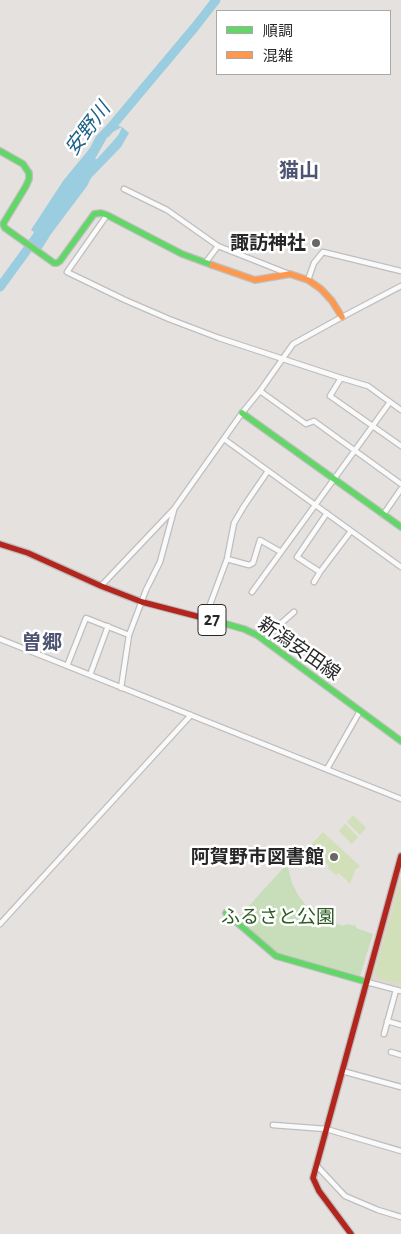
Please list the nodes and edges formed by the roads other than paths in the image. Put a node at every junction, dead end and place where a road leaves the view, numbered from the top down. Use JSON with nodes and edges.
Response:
{"nodes":[{"id":1,"x":0,"y":151,"type":"edge"},
{"id":2,"x":124,"y":189,"type":"dead end"},
{"id":3,"x":107,"y":215,"type":"junction"},
{"id":4,"x":218,"y":246,"type":"junction"},
{"id":5,"x":206,"y":262,"type":"junction"},
{"id":6,"x":401,"y":271,"type":"edge"},
{"id":7,"x":290,"y":274,"type":"junction"},
{"id":8,"x":308,"y":280,"type":"junction"},
{"id":9,"x":401,"y":286,"type":"edge"},
{"id":10,"x":342,"y":316,"type":"junction"},
{"id":11,"x":282,"y":358,"type":"junction"},
{"id":12,"x":341,"y":378,"type":"junction"},
{"id":13,"x":260,"y":390,"type":"junction"},
{"id":14,"x":390,"y":402,"type":"junction"},
{"id":15,"x":401,"y":410,"type":"edge"},
{"id":16,"x":242,"y":413,"type":"junction"},
{"id":17,"x":373,"y":426,"type":"junction"},
{"id":18,"x":224,"y":439,"type":"junction"},
{"id":19,"x":401,"y":446,"type":"edge"},
{"id":20,"x":355,"y":450,"type":"junction"},
{"id":21,"x":268,"y":471,"type":"junction"},
{"id":22,"x":334,"y":480,"type":"junction"},
{"id":23,"x":401,"y":484,"type":"edge"},
{"id":24,"x":401,"y":489,"type":"edge"},
{"id":25,"x":315,"y":505,"type":"junction"},
{"id":26,"x":174,"y":509,"type":"junction"},
{"id":27,"x":327,"y":513,"type":"junction"},
{"id":28,"x":383,"y":515,"type":"junction"},
{"id":29,"x":401,"y":527,"type":"edge"},
{"id":30,"x":351,"y":531,"type":"junction"},
{"id":31,"x":0,"y":544,"type":"edge"},
{"id":32,"x":282,"y":552,"type":"junction"},
{"id":33,"x":227,"y":559,"type":"junction"},
{"id":34,"x":401,"y":567,"type":"edge"},
{"id":35,"x":320,"y":572,"type":"junction"},
{"id":36,"x":314,"y":582,"type":"dead end"},
{"id":37,"x":101,"y":586,"type":"junction"},
{"id":38,"x":252,"y":592,"type":"dead end"},
{"id":39,"x":142,"y":602,"type":"junction"},
{"id":40,"x":294,"y":612,"type":"dead end"},
{"id":41,"x":205,"y":618,"type":"junction"},
{"id":42,"x":108,"y":626,"type":"junction"},
{"id":43,"x":129,"y":635,"type":"junction"},
{"id":44,"x":0,"y":639,"type":"edge"},
{"id":45,"x":266,"y":640,"type":"junction"},
{"id":46,"x":67,"y":666,"type":"junction"},
{"id":47,"x":90,"y":675,"type":"junction"},
{"id":48,"x":121,"y":688,"type":"junction"},
{"id":49,"x":360,"y":711,"type":"junction"},
{"id":50,"x":191,"y":715,"type":"junction"},
{"id":51,"x":401,"y":741,"type":"edge"},
{"id":52,"x":327,"y":769,"type":"junction"},
{"id":53,"x":401,"y":799,"type":"edge"},
{"id":54,"x":401,"y":856,"type":"edge"},
{"id":55,"x":400,"y":866,"type":"edge"},
{"id":56,"x":226,"y":913,"type":"dead end"},
{"id":57,"x":0,"y":924,"type":"edge"},
{"id":58,"x":367,"y":982,"type":"junction"},
{"id":59,"x":398,"y":990,"type":"edge"},
{"id":60,"x":387,"y":1021,"type":"junction"},
{"id":61,"x":401,"y":1024,"type":"edge"},
{"id":62,"x":384,"y":1034,"type":"dead end"},
{"id":63,"x":391,"y":1052,"type":"dead end"},
{"id":64,"x":401,"y":1055,"type":"edge"},
{"id":65,"x":342,"y":1071,"type":"junction"},
{"id":66,"x":401,"y":1087,"type":"edge"},
{"id":67,"x":273,"y":1124,"type":"dead end"},
{"id":68,"x":326,"y":1129,"type":"junction"},
{"id":69,"x":401,"y":1151,"type":"edge"},
{"id":70,"x":316,"y":1165,"type":"junction"},
{"id":71,"x":401,"y":1217,"type":"edge"},
{"id":72,"x":351,"y":1234,"type":"edge"}],
"edges":[{"from":1,"to":3,"type":"street"},
{"from":2,"to":4,"type":"street"},
{"from":3,"to":5,"type":"street"},
{"from":3,"to":11,"type":"street"},
{"from":4,"to":5,"type":"street"},
{"from":4,"to":7,"type":"street"},
{"from":5,"to":7,"type":"street"},
{"from":6,"to":8,"type":"street"},
{"from":7,"to":8,"type":"street"},
{"from":8,"to":10,"type":"street"},
{"from":9,"to":10,"type":"street"},
{"from":10,"to":11,"type":"street"},
{"from":11,"to":12,"type":"street"},
{"from":11,"to":13,"type":"street"},
{"from":12,"to":14,"type":"street"},
{"from":12,"to":17,"type":"street"},
{"from":13,"to":16,"type":"street"},
{"from":13,"to":20,"type":"street"},
{"from":14,"to":15,"type":"street"},
{"from":14,"to":17,"type":"street"},
{"from":16,"to":18,"type":"street"},
{"from":16,"to":22,"type":"street"},
{"from":17,"to":19,"type":"street"},
{"from":17,"to":20,"type":"street"},
{"from":18,"to":21,"type":"street"},
{"from":18,"to":26,"type":"street"},
{"from":20,"to":22,"type":"street"},
{"from":20,"to":23,"type":"street"},
{"from":21,"to":25,"type":"street"},
{"from":21,"to":33,"type":"street"},
{"from":22,"to":25,"type":"street"},
{"from":22,"to":28,"type":"street"},
{"from":24,"to":28,"type":"street"},
{"from":25,"to":27,"type":"street"},
{"from":25,"to":32,"type":"street"},
{"from":26,"to":37,"type":"street"},
{"from":26,"to":39,"type":"street"},
{"from":27,"to":30,"type":"street"},
{"from":27,"to":35,"type":"street"},
{"from":28,"to":29,"type":"street"},
{"from":30,"to":34,"type":"street"},
{"from":30,"to":35,"type":"street"},
{"from":31,"to":37,"type":"street","name":"新潟安田線","number":"27"},
{"from":32,"to":33,"type":"street"},
{"from":32,"to":38,"type":"street"},
{"from":33,"to":41,"type":"street"},
{"from":35,"to":36,"type":"street"},
{"from":37,"to":39,"type":"street","name":"新潟安田線","number":"27"},
{"from":39,"to":41,"type":"street","name":"新潟安田線","number":"27"},
{"from":39,"to":43,"type":"street"},
{"from":40,"to":45,"type":"street"},
{"from":41,"to":45,"type":"street","name":"新潟安田線","number":"27"},
{"from":42,"to":43,"type":"street"},
{"from":42,"to":46,"type":"street"},
{"from":42,"to":47,"type":"street"},
{"from":43,"to":48,"type":"street"},
{"from":44,"to":46,"type":"street"},
{"from":45,"to":49,"type":"street","name":"新潟安田線","number":"27"},
{"from":46,"to":47,"type":"street"},
{"from":47,"to":48,"type":"street"},
{"from":48,"to":50,"type":"street"},
{"from":49,"to":51,"type":"street","name":"新潟安田線","number":"27"},
{"from":49,"to":52,"type":"street"},
{"from":50,"to":52,"type":"street"},
{"from":50,"to":57,"type":"street"},
{"from":52,"to":53,"type":"street"},
{"from":54,"to":55,"type":"street"},
{"from":55,"to":58,"type":"street"},
{"from":56,"to":58,"type":"street"},
{"from":58,"to":59,"type":"street"},
{"from":58,"to":65,"type":"street"},
{"from":59,"to":60,"type":"street"},
{"from":60,"to":61,"type":"street"},
{"from":60,"to":62,"type":"street"},
{"from":63,"to":64,"type":"street"},
{"from":65,"to":66,"type":"street"},
{"from":65,"to":68,"type":"street"},
{"from":67,"to":68,"type":"street"},
{"from":68,"to":69,"type":"street"},
{"from":68,"to":70,"type":"street"},
{"from":70,"to":71,"type":"street"},
{"from":70,"to":72,"type":"street"}]}
